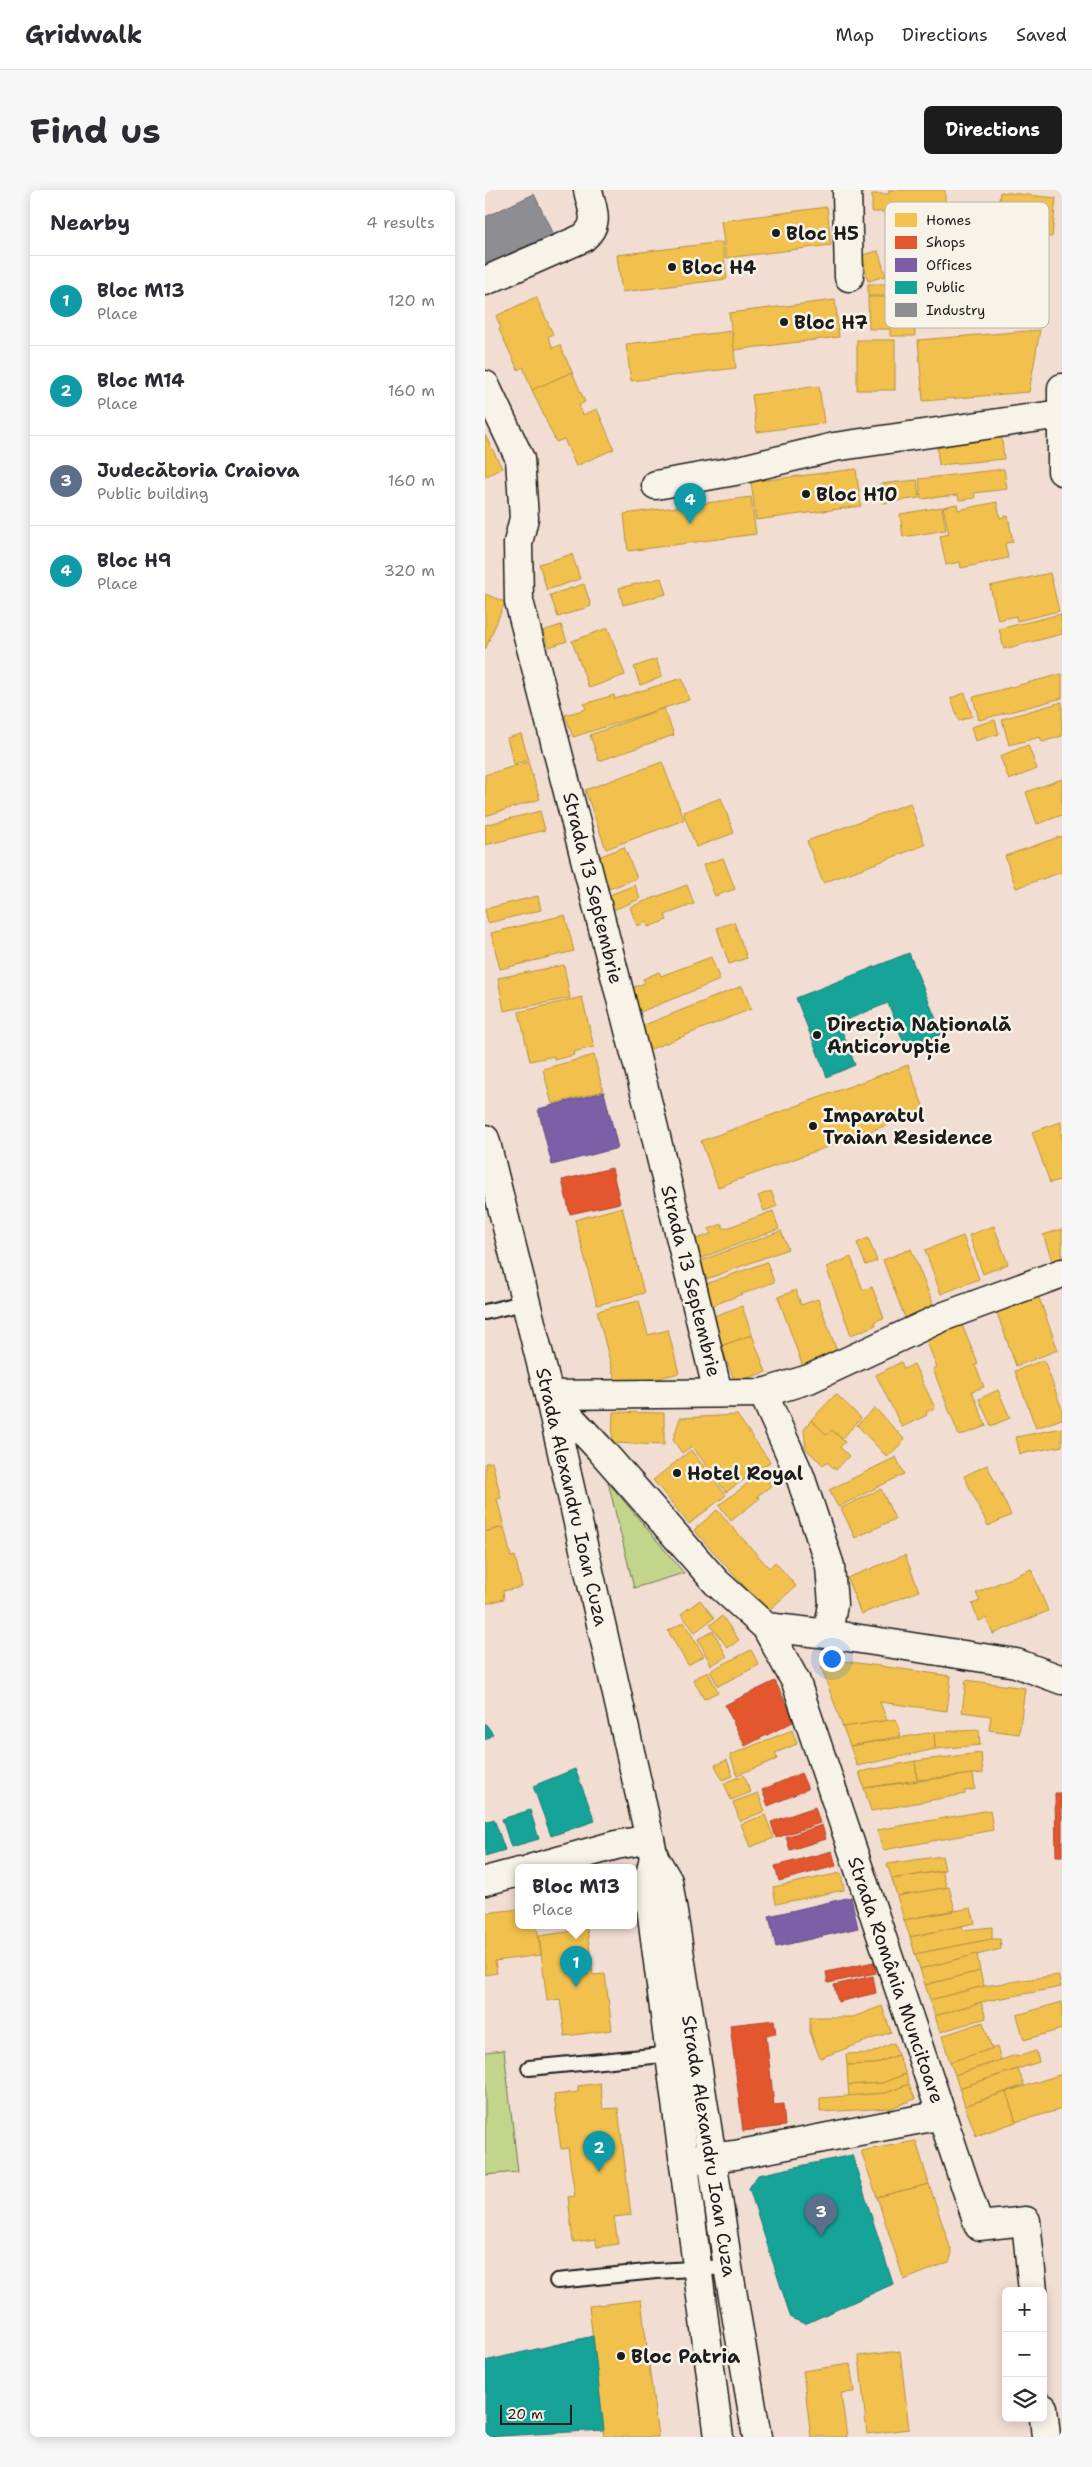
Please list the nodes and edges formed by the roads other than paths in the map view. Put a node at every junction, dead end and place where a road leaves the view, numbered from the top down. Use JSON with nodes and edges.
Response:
{"nodes":[{"id":1,"x":588,"y":190,"type":"edge"},
{"id":2,"x":847,"y":190,"type":"edge"},
{"id":3,"x":849,"y":277,"type":"dead end"},
{"id":4,"x":485,"y":281,"type":"edge"},
{"id":5,"x":485,"y":385,"type":"edge"},
{"id":6,"x":1061,"y":401,"type":"edge"},
{"id":7,"x":1062,"y":454,"type":"edge"},
{"id":8,"x":656,"y":485,"type":"dead end"},
{"id":9,"x":485,"y":1139,"type":"edge"},
{"id":10,"x":1062,"y":1273,"type":"edge"},
{"id":11,"x":527,"y":1302,"type":"junction"},
{"id":12,"x":485,"y":1312,"type":"edge"},
{"id":13,"x":718,"y":1393,"type":"junction"},
{"id":14,"x":763,"y":1393,"type":"junction"},
{"id":15,"x":549,"y":1395,"type":"junction"},
{"id":16,"x":766,"y":1627,"type":"junction"},
{"id":17,"x":828,"y":1634,"type":"junction"},
{"id":18,"x":1062,"y":1680,"type":"edge"},
{"id":19,"x":652,"y":1848,"type":"junction"},
{"id":20,"x":547,"y":1864,"type":"edge"},
{"id":21,"x":515,"y":1873,"type":"edge"},
{"id":22,"x":485,"y":1881,"type":"edge"},
{"id":23,"x":682,"y":2053,"type":"junction"},
{"id":24,"x":529,"y":2068,"type":"dead end"},
{"id":25,"x":942,"y":2115,"type":"junction"},
{"id":26,"x":712,"y":2158,"type":"junction"},
{"id":27,"x":683,"y":2160,"type":"junction"},
{"id":28,"x":727,"y":2267,"type":"junction"},
{"id":29,"x":696,"y":2270,"type":"junction"},
{"id":30,"x":557,"y":2281,"type":"dead end"},
{"id":31,"x":1033,"y":2287,"type":"edge"},
{"id":32,"x":1044,"y":2422,"type":"edge"},
{"id":33,"x":719,"y":2437,"type":"edge"},
{"id":34,"x":757,"y":2437,"type":"edge"},
{"id":35,"x":1046,"y":2437,"type":"edge"}],
"edges":[{"from":1,"to":4,"type":"street"},
{"from":2,"to":3,"type":"street"},
{"from":5,"to":13,"type":"street","name":"Strada 13 Septembrie"},
{"from":6,"to":7,"type":"street"},
{"from":6,"to":8,"type":"street"},
{"from":9,"to":11,"type":"street","name":"Strada Alexandru Ioan Cuza"},
{"from":10,"to":14,"type":"street"},
{"from":11,"to":12,"type":"lane"},
{"from":11,"to":15,"type":"street","name":"Strada Alexandru Ioan Cuza"},
{"from":13,"to":14,"type":"street"},
{"from":13,"to":15,"type":"street"},
{"from":14,"to":17,"type":"street"},
{"from":15,"to":16,"type":"street","name":"Strada România Muncitoare"},
{"from":15,"to":19,"type":"street","name":"Strada Alexandru Ioan Cuza"},
{"from":16,"to":17,"type":"street"},
{"from":16,"to":25,"type":"street","name":"Strada România Muncitoare"},
{"from":17,"to":18,"type":"street"},
{"from":19,"to":20,"type":"street"},
{"from":19,"to":23,"type":"street","name":"Strada Alexandru Ioan Cuza"},
{"from":21,"to":22,"type":"street"},
{"from":23,"to":24,"type":"lane"},
{"from":23,"to":26,"type":"street","name":"Strada Alexandru Ioan Cuza"},
{"from":23,"to":27,"type":"street","name":"Strada Alexandru Ioan Cuza"},
{"from":25,"to":26,"type":"street"},
{"from":25,"to":31,"type":"street","name":"Strada România Muncitoare"},
{"from":26,"to":27,"type":"street"},
{"from":26,"to":28,"type":"street","name":"Strada Alexandru Ioan Cuza"},
{"from":27,"to":29,"type":"street","name":"Strada Alexandru Ioan Cuza"},
{"from":28,"to":29,"type":"lane"},
{"from":28,"to":34,"type":"street","name":"Strada Alexandru Ioan Cuza"},
{"from":29,"to":30,"type":"lane"},
{"from":29,"to":33,"type":"street","name":"Strada Alexandru Ioan Cuza"},
{"from":32,"to":35,"type":"street"}]}
